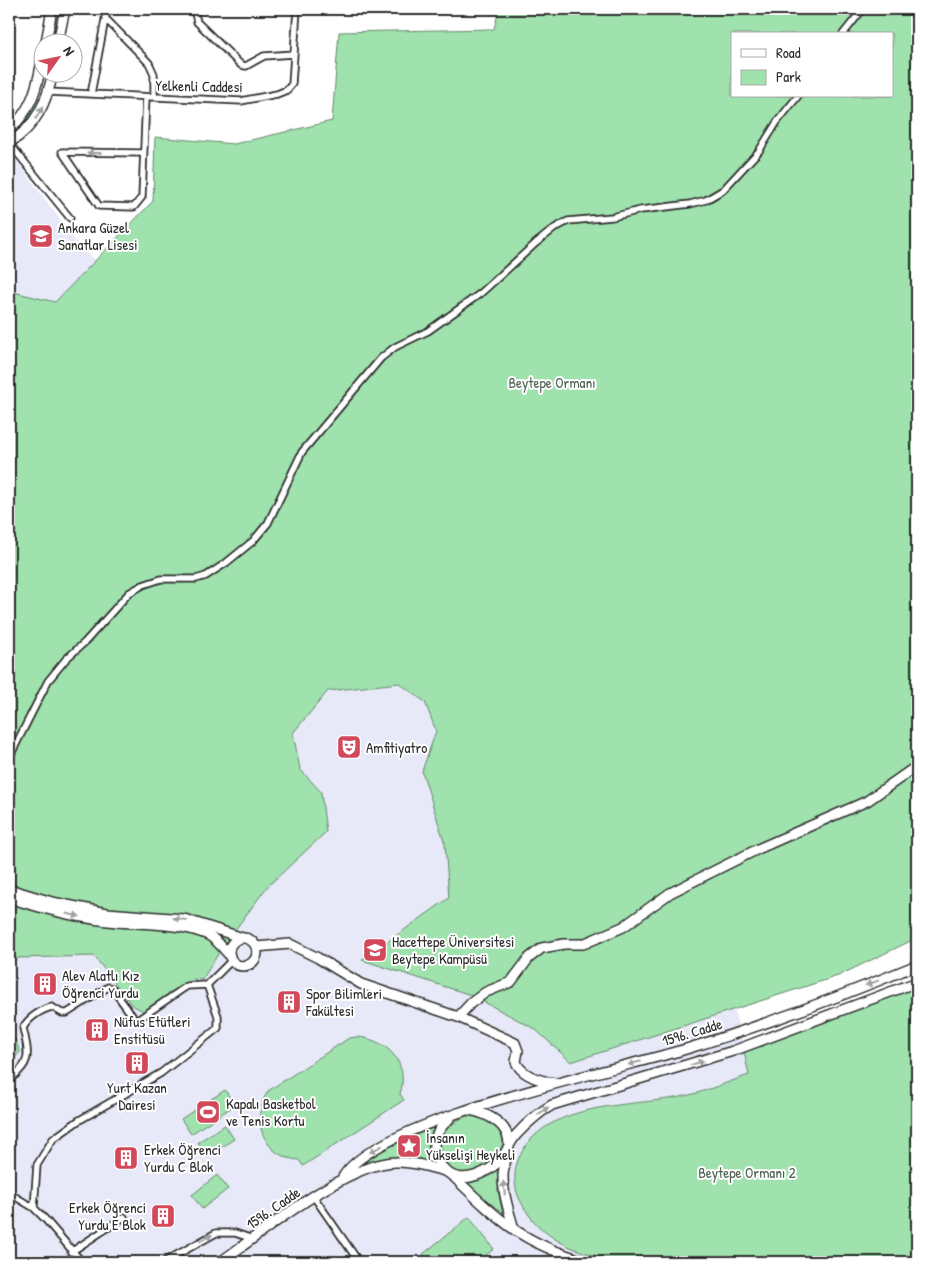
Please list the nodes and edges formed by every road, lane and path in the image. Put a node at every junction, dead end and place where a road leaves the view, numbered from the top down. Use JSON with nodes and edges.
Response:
{"nodes":[{"id":1,"x":11,"y":9,"type":"edge"},
{"id":2,"x":52,"y":9,"type":"edge"},
{"id":3,"x":64,"y":9,"type":"edge"},
{"id":4,"x":107,"y":9,"type":"edge"},
{"id":5,"x":194,"y":9,"type":"edge"},
{"id":6,"x":297,"y":9,"type":"edge"},
{"id":7,"x":863,"y":9,"type":"edge"},
{"id":8,"x":106,"y":18,"type":"junction"},
{"id":9,"x":9,"y":21,"type":"edge"},
{"id":10,"x":48,"y":32,"type":"edge"},
{"id":11,"x":60,"y":32,"type":"edge"},
{"id":12,"x":845,"y":32,"type":"edge"},
{"id":13,"x":294,"y":54,"type":"junction"},
{"id":14,"x":38,"y":82,"type":"edge"},
{"id":15,"x":50,"y":82,"type":"edge"},
{"id":16,"x":37,"y":88,"type":"junction"},
{"id":17,"x":48,"y":92,"type":"junction"},
{"id":18,"x":91,"y":94,"type":"junction"},
{"id":19,"x":146,"y":97,"type":"junction"},
{"id":20,"x":154,"y":98,"type":"junction"},
{"id":21,"x":796,"y":98,"type":"edge"},
{"id":22,"x":9,"y":130,"type":"edge"},
{"id":23,"x":9,"y":143,"type":"edge"},
{"id":24,"x":143,"y":153,"type":"junction"},
{"id":25,"x":70,"y":218,"type":"dead end"},
{"id":26,"x":9,"y":758,"type":"edge"},
{"id":27,"x":917,"y":766,"type":"edge"},
{"id":28,"x":9,"y":889,"type":"edge"},
{"id":29,"x":9,"y":898,"type":"edge"},
{"id":30,"x":243,"y":938,"type":"junction"},
{"id":31,"x":256,"y":947,"type":"junction"},
{"id":32,"x":231,"y":958,"type":"junction"},
{"id":33,"x":917,"y":964,"type":"edge"},
{"id":34,"x":917,"y":982,"type":"edge"},
{"id":35,"x":206,"y":985,"type":"junction"},
{"id":36,"x":458,"y":1016,"type":"junction"},
{"id":37,"x":9,"y":1080,"type":"edge"},
{"id":38,"x":559,"y":1084,"type":"junction"},
{"id":39,"x":469,"y":1110,"type":"junction"},
{"id":40,"x":453,"y":1115,"type":"junction"},
{"id":41,"x":509,"y":1146,"type":"junction"},
{"id":42,"x":445,"y":1171,"type":"junction"},
{"id":43,"x":343,"y":1178,"type":"junction"},
{"id":44,"x":455,"y":1178,"type":"junction"},
{"id":45,"x":9,"y":1193,"type":"edge"},
{"id":46,"x":314,"y":1197,"type":"junction"},
{"id":47,"x":34,"y":1208,"type":"junction"},
{"id":48,"x":124,"y":1218,"type":"dead end"},
{"id":49,"x":514,"y":1230,"type":"junction"},
{"id":50,"x":254,"y":1239,"type":"junction"},
{"id":51,"x":71,"y":1252,"type":"junction"},
{"id":52,"x":82,"y":1262,"type":"edge"},
{"id":53,"x":164,"y":1262,"type":"edge"},
{"id":54,"x":220,"y":1262,"type":"edge"},
{"id":55,"x":359,"y":1262,"type":"edge"},
{"id":56,"x":587,"y":1262,"type":"edge"}],
"edges":[{"from":1,"to":9,"type":"street"},
{"from":2,"to":10,"type":"main road"},
{"from":3,"to":11,"type":"main road"},
{"from":4,"to":8,"type":"street"},
{"from":5,"to":13,"type":"street"},
{"from":6,"to":13,"type":"street","name":"Yelkenli Caddesi"},
{"from":7,"to":12,"type":"street"},
{"from":8,"to":18,"type":"street"},
{"from":8,"to":20,"type":"street"},
{"from":13,"to":20,"type":"street","name":"Yelkenli Caddesi"},
{"from":14,"to":16,"type":"main road"},
{"from":15,"to":17,"type":"main road"},
{"from":16,"to":17,"type":"main road"},
{"from":16,"to":22,"type":"main road"},
{"from":17,"to":18,"type":"street","name":"Yelkenli Caddesi"},
{"from":23,"to":17,"type":"main road","one_way":true},
{"from":18,"to":19,"type":"street","name":"Yelkenli Caddesi"},
{"from":19,"to":20,"type":"street","name":"Yelkenli Caddesi"},
{"from":19,"to":24,"type":"street"},
{"from":21,"to":26,"type":"street"},
{"from":23,"to":25,"type":"street"},
{"from":24,"to":24,"type":"street","one_way":true},
{"from":27,"to":36,"type":"main road"},
{"from":30,"to":28,"type":"main road","one_way":true},
{"from":29,"to":32,"type":"main road","one_way":true},
{"from":30,"to":31,"type":"main road"},
{"from":30,"to":32,"type":"main road"},
{"from":31,"to":32,"type":"main road"},
{"from":31,"to":36,"type":"main road"},
{"from":32,"to":35,"type":"street"},
{"from":33,"to":38,"type":"main road","name":"1596. Cadde","one_way":true},
{"from":41,"to":34,"type":"main road","name":"1596. Cadde","one_way":true},
{"from":35,"to":37,"type":"street"},
{"from":35,"to":47,"type":"street"},
{"from":36,"to":38,"type":"main road"},
{"from":38,"to":39,"type":"main road","name":"1596. Cadde"},
{"from":39,"to":40,"type":"main road","name":"1596. Cadde"},
{"from":39,"to":41,"type":"main road"},
{"from":40,"to":42,"type":"main road"},
{"from":40,"to":43,"type":"main road","name":"1596. Cadde","one_way":true},
{"from":41,"to":44,"type":"main road","name":"1596. Cadde"},
{"from":49,"to":41,"type":"main road","one_way":true},
{"from":42,"to":43,"type":"main road","name":"1596. Cadde"},
{"from":42,"to":44,"type":"main road","name":"1596. Cadde"},
{"from":43,"to":46,"type":"main road","name":"1596. Cadde"},
{"from":44,"to":49,"type":"main road"},
{"from":45,"to":47,"type":"street"},
{"from":46,"to":50,"type":"main road","name":"1596. Cadde"},
{"from":46,"to":55,"type":"street"},
{"from":47,"to":51,"type":"street"},
{"from":48,"to":51,"type":"street"},
{"from":49,"to":56,"type":"main road"},
{"from":53,"to":50,"type":"street","one_way":true},
{"from":50,"to":54,"type":"main road","name":"1596. Cadde"},
{"from":51,"to":52,"type":"street"}]}
